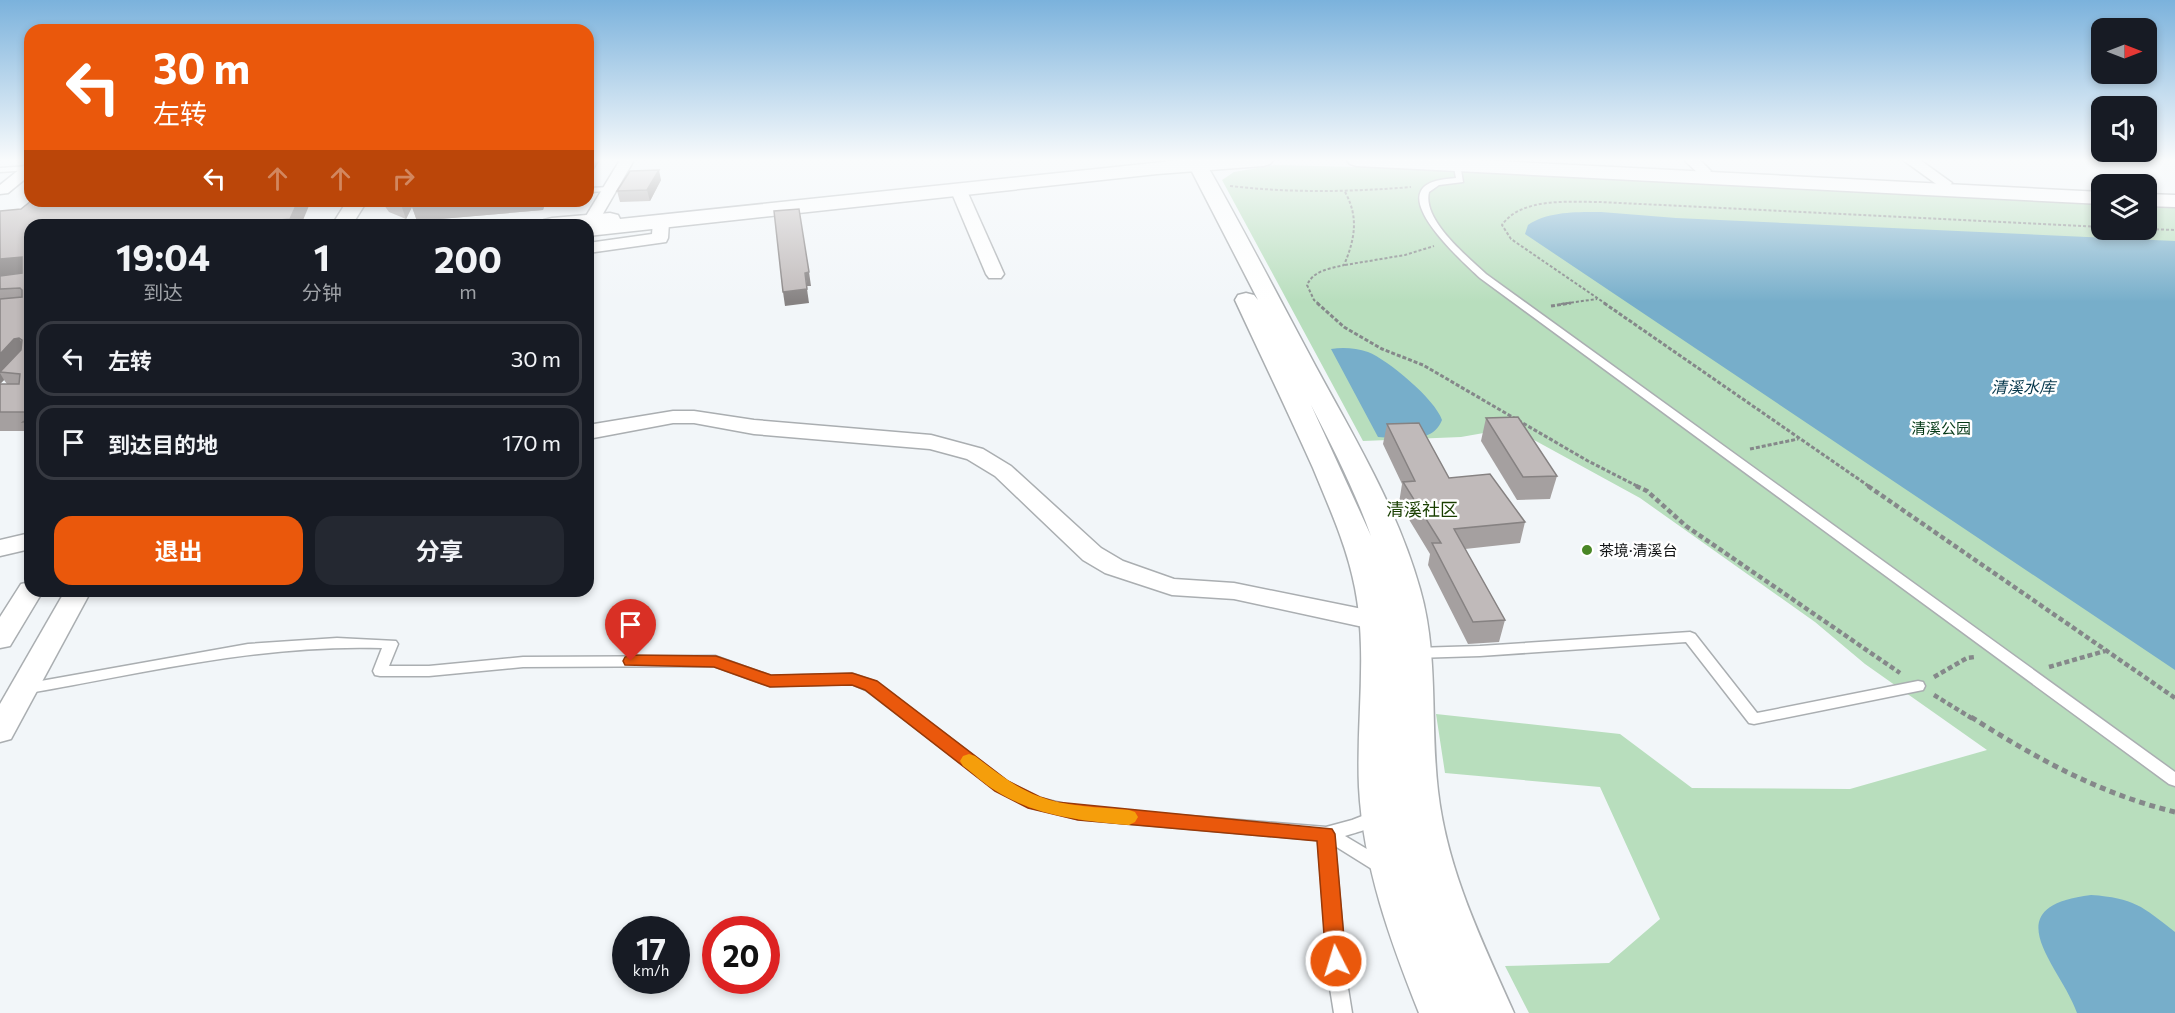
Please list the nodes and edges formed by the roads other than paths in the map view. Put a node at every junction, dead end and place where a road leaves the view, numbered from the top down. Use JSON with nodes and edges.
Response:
{"nodes":[{"id":1,"x":769,"y":207,"type":"edge"},
{"id":2,"x":803,"y":207,"type":"edge"},
{"id":3,"x":966,"y":207,"type":"edge"},
{"id":4,"x":1206,"y":207,"type":"edge"},
{"id":5,"x":1211,"y":207,"type":"edge"},
{"id":6,"x":1424,"y":207,"type":"edge"},
{"id":7,"x":662,"y":222,"type":"junction"},
{"id":8,"x":594,"y":225,"type":"edge"},
{"id":9,"x":594,"y":225,"type":"edge"},
{"id":10,"x":594,"y":247,"type":"edge"},
{"id":11,"x":994,"y":274,"type":"dead end"},
{"id":12,"x":594,"y":431,"type":"edge"},
{"id":13,"x":24,"y":542,"type":"edge"},
{"id":14,"x":0,"y":548,"type":"edge"},
{"id":15,"x":26,"y":597,"type":"edge"},
{"id":16,"x":75,"y":597,"type":"edge"},
{"id":17,"x":1377,"y":621,"type":"junction"},
{"id":18,"x":0,"y":639,"type":"edge"},
{"id":19,"x":1414,"y":653,"type":"junction"},
{"id":20,"x":1918,"y":686,"type":"road end"},
{"id":21,"x":23,"y":689,"type":"junction"},
{"id":22,"x":0,"y":731,"type":"edge"},
{"id":23,"x":2175,"y":780,"type":"edge"},
{"id":24,"x":1382,"y":813,"type":"junction"},
{"id":25,"x":1326,"y":834,"type":"junction"},
{"id":26,"x":1395,"y":879,"type":"junction"},
{"id":27,"x":1343,"y":1013,"type":"edge"},
{"id":28,"x":1443,"y":1013,"type":"edge"},
{"id":29,"x":1490,"y":1013,"type":"edge"}],
"edges":[{"from":1,"to":8,"type":"main road"},
{"from":2,"to":7,"type":"main road"},
{"from":3,"to":11,"type":"street"},
{"from":4,"to":17,"type":"street"},
{"from":5,"to":19,"type":"street"},
{"from":6,"to":23,"type":"lane"},
{"from":7,"to":9,"type":"main road"},
{"from":7,"to":10,"type":"street"},
{"from":12,"to":17,"type":"street"},
{"from":13,"to":14,"type":"street"},
{"from":15,"to":18,"type":"street"},
{"from":16,"to":21,"type":"street"},
{"from":17,"to":24,"type":"street"},
{"from":19,"to":20,"type":"lane"},
{"from":19,"to":29,"type":"street"},
{"from":21,"to":22,"type":"street"},
{"from":21,"to":25,"type":"lane"},
{"from":24,"to":25,"type":"lane"},
{"from":24,"to":26,"type":"street"},
{"from":25,"to":26,"type":"lane"},
{"from":25,"to":27,"type":"lane"},
{"from":26,"to":28,"type":"street"}]}
